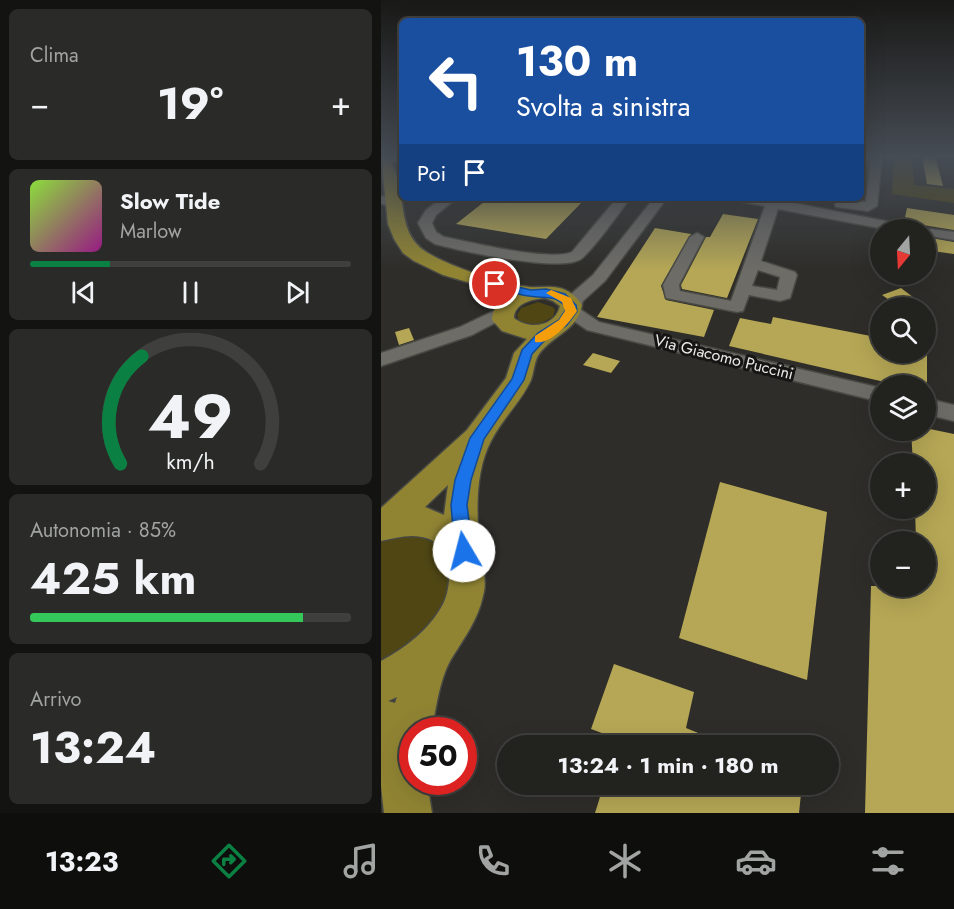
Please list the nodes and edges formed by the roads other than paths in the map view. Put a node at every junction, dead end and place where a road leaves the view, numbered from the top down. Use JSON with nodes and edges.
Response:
{"nodes":[{"id":1,"x":872,"y":194,"type":"edge"},
{"id":2,"x":388,"y":201,"type":"edge"},
{"id":3,"x":447,"y":201,"type":"edge"},
{"id":4,"x":621,"y":201,"type":"edge"},
{"id":5,"x":659,"y":201,"type":"edge"},
{"id":6,"x":761,"y":201,"type":"edge"},
{"id":7,"x":821,"y":201,"type":"edge"},
{"id":8,"x":773,"y":203,"type":"junction"},
{"id":9,"x":870,"y":221,"type":"edge"},
{"id":10,"x":936,"y":233,"type":"edge"},
{"id":11,"x":954,"y":236,"type":"edge"},
{"id":12,"x":697,"y":237,"type":"dead end"},
{"id":13,"x":753,"y":263,"type":"junction"},
{"id":14,"x":495,"y":284,"type":"junction"},
{"id":15,"x":591,"y":286,"type":"junction"},
{"id":16,"x":743,"y":289,"type":"junction"},
{"id":17,"x":554,"y":293,"type":"junction"},
{"id":18,"x":531,"y":294,"type":"junction"},
{"id":19,"x":562,"y":319,"type":"junction"},
{"id":20,"x":512,"y":326,"type":"junction"},
{"id":21,"x":381,"y":360,"type":"edge"},
{"id":22,"x":870,"y":392,"type":"edge"},
{"id":23,"x":936,"y":408,"type":"edge"},
{"id":24,"x":954,"y":412,"type":"edge"},
{"id":25,"x":477,"y":438,"type":"junction"},
{"id":26,"x":383,"y":525,"type":"edge"},
{"id":27,"x":464,"y":551,"type":"junction"},
{"id":28,"x":439,"y":642,"type":"junction"},
{"id":29,"x":381,"y":683,"type":"edge"},
{"id":30,"x":414,"y":717,"type":"edge"},
{"id":31,"x":381,"y":718,"type":"edge"},
{"id":32,"x":399,"y":771,"type":"edge"}],
"edges":[{"from":1,"to":7,"type":"street"},
{"from":2,"to":14,"type":"main road"},
{"from":3,"to":4,"type":"street"},
{"from":5,"to":15,"type":"street"},
{"from":6,"to":8,"type":"street"},
{"from":8,"to":9,"type":"street"},
{"from":8,"to":13,"type":"street"},
{"from":10,"to":11,"type":"street"},
{"from":12,"to":16,"type":"street"},
{"from":13,"to":16,"type":"street"},
{"from":13,"to":16,"type":"street"},
{"from":14,"to":18,"type":"main road"},
{"from":14,"to":20,"type":"main road"},
{"from":15,"to":17,"type":"street"},
{"from":15,"to":19,"type":"street"},
{"from":17,"to":18,"type":"main road"},
{"from":17,"to":19,"type":"main road"},
{"from":18,"to":20,"type":"main road"},
{"from":19,"to":20,"type":"main road"},
{"from":19,"to":22,"type":"street","name":"Via Giacomo Puccini"},
{"from":20,"to":21,"type":"street"},
{"from":20,"to":25,"type":"main road"},
{"from":23,"to":24,"type":"street"},
{"from":25,"to":26,"type":"main road"},
{"from":25,"to":27,"type":"main road"},
{"from":26,"to":27,"type":"main road"},
{"from":27,"to":28,"type":"main road"},
{"from":28,"to":29,"type":"main road"},
{"from":28,"to":30,"type":"main road"},
{"from":31,"to":32,"type":"main road"}]}
